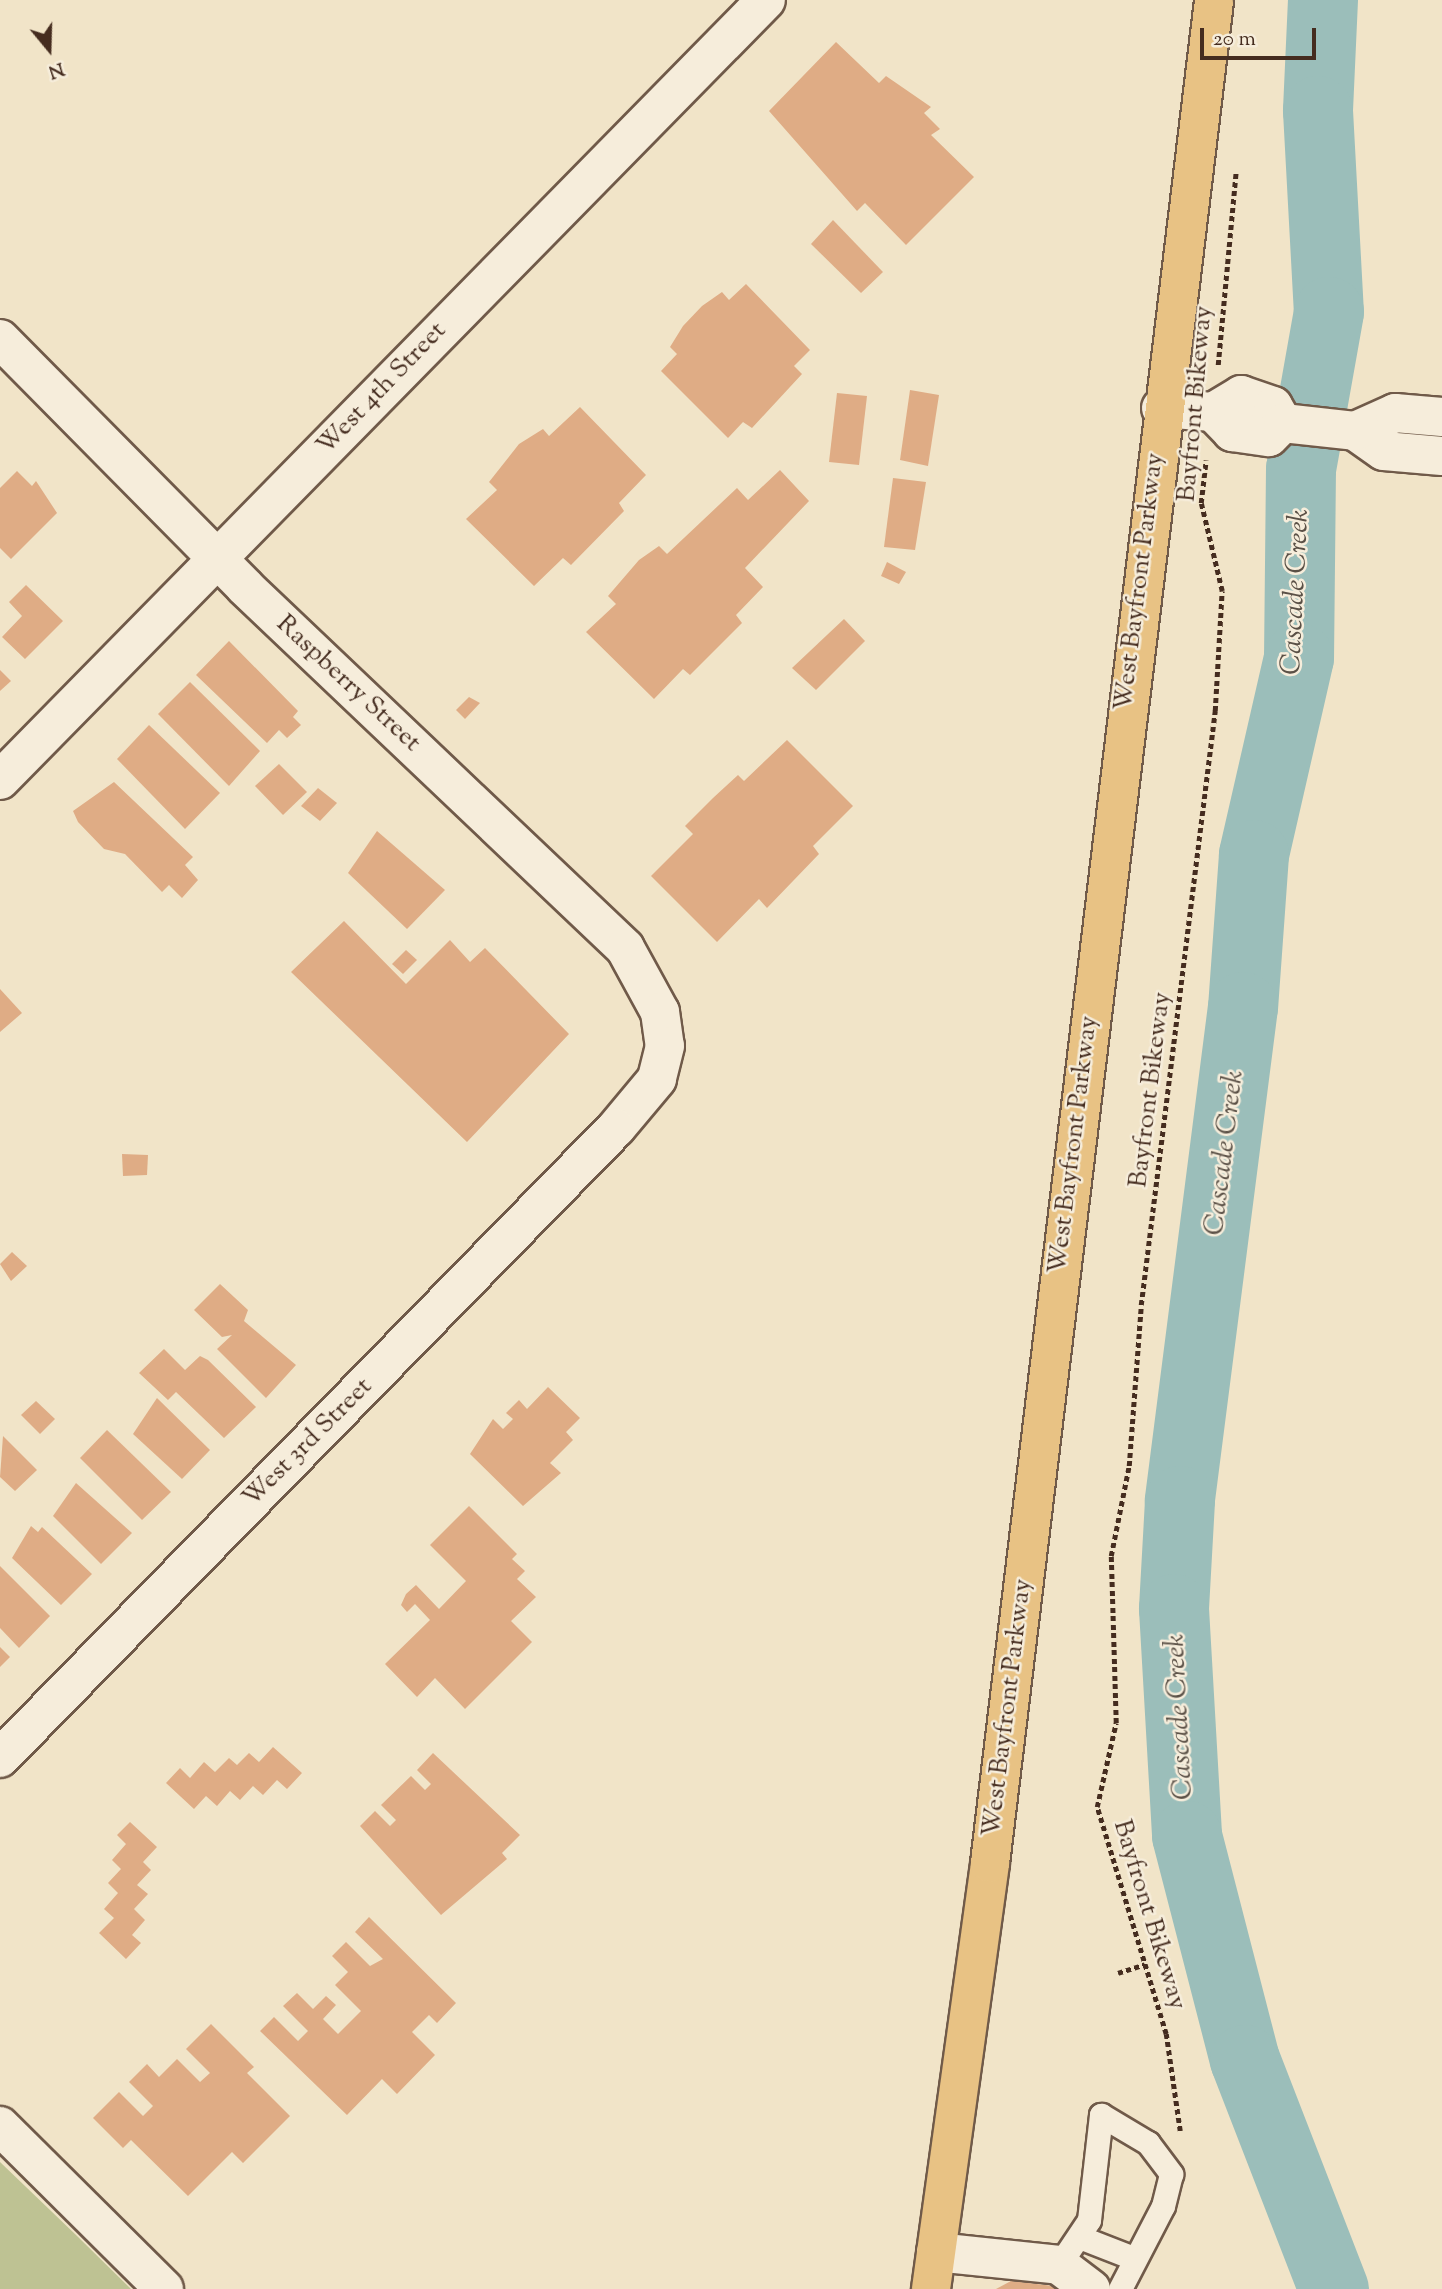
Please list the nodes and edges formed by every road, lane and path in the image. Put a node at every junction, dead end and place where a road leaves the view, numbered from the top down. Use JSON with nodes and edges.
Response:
{"nodes":[{"id":1,"x":766,"y":0,"type":"edge"},
{"id":2,"x":1214,"y":0,"type":"edge"},
{"id":3,"x":1237,"y":156,"type":"dead end"},
{"id":4,"x":0,"y":339,"type":"edge"},
{"id":5,"x":1161,"y":408,"type":"junction"},
{"id":6,"x":1213,"y":412,"type":"junction"},
{"id":7,"x":1442,"y":417,"type":"edge"},
{"id":8,"x":1355,"y":431,"type":"junction"},
{"id":9,"x":1442,"y":456,"type":"edge"},
{"id":10,"x":218,"y":559,"type":"junction"},
{"id":11,"x":0,"y":780,"type":"edge"},
{"id":12,"x":665,"y":1046,"type":"joint"},
{"id":13,"x":0,"y":1758,"type":"edge"},
{"id":14,"x":1144,"y":1964,"type":"junction"},
{"id":15,"x":1118,"y":1973,"type":"dead end"},
{"id":16,"x":0,"y":2126,"type":"edge"},
{"id":17,"x":1171,"y":2175,"type":"junction"},
{"id":18,"x":936,"y":2252,"type":"junction"},
{"id":19,"x":1070,"y":2252,"type":"junction"},
{"id":20,"x":1132,"y":2257,"type":"junction"},
{"id":21,"x":164,"y":2289,"type":"edge"},
{"id":22,"x":931,"y":2289,"type":"edge"},
{"id":23,"x":1091,"y":2289,"type":"edge"},
{"id":24,"x":1119,"y":2289,"type":"edge"}],
"edges":[{"from":1,"to":10,"type":"street","name":"West 4th Street"},
{"from":2,"to":5,"type":"highway","name":"West Bayfront Parkway"},
{"from":3,"to":6,"type":"path","name":"Bayfront Bikeway"},
{"from":4,"to":10,"type":"street","name":"Raspberry Street"},
{"from":5,"to":6,"type":"street"},
{"from":5,"to":18,"type":"highway","name":"West Bayfront Parkway"},
{"from":6,"to":8,"type":"street"},
{"from":6,"to":14,"type":"path","name":"Bayfront Bikeway"},
{"from":7,"to":8,"type":"street"},
{"from":8,"to":9,"type":"street"},
{"from":10,"to":11,"type":"street","name":"West 4th Street"},
{"from":10,"to":12,"type":"street","name":"Raspberry Street"},
{"from":12,"to":13,"type":"street","name":"West 3rd Street"},
{"from":14,"to":15,"type":"path"},
{"from":14,"to":17,"type":"path","name":"Bayfront Bikeway"},
{"from":16,"to":21,"type":"street"},
{"from":17,"to":19,"type":"lane"},
{"from":17,"to":20,"type":"lane"},
{"from":18,"to":19,"type":"street"},
{"from":18,"to":22,"type":"highway","name":"West Bayfront Parkway"},
{"from":19,"to":20,"type":"lane"},
{"from":19,"to":23,"type":"street"},
{"from":20,"to":24,"type":"lane"}]}
